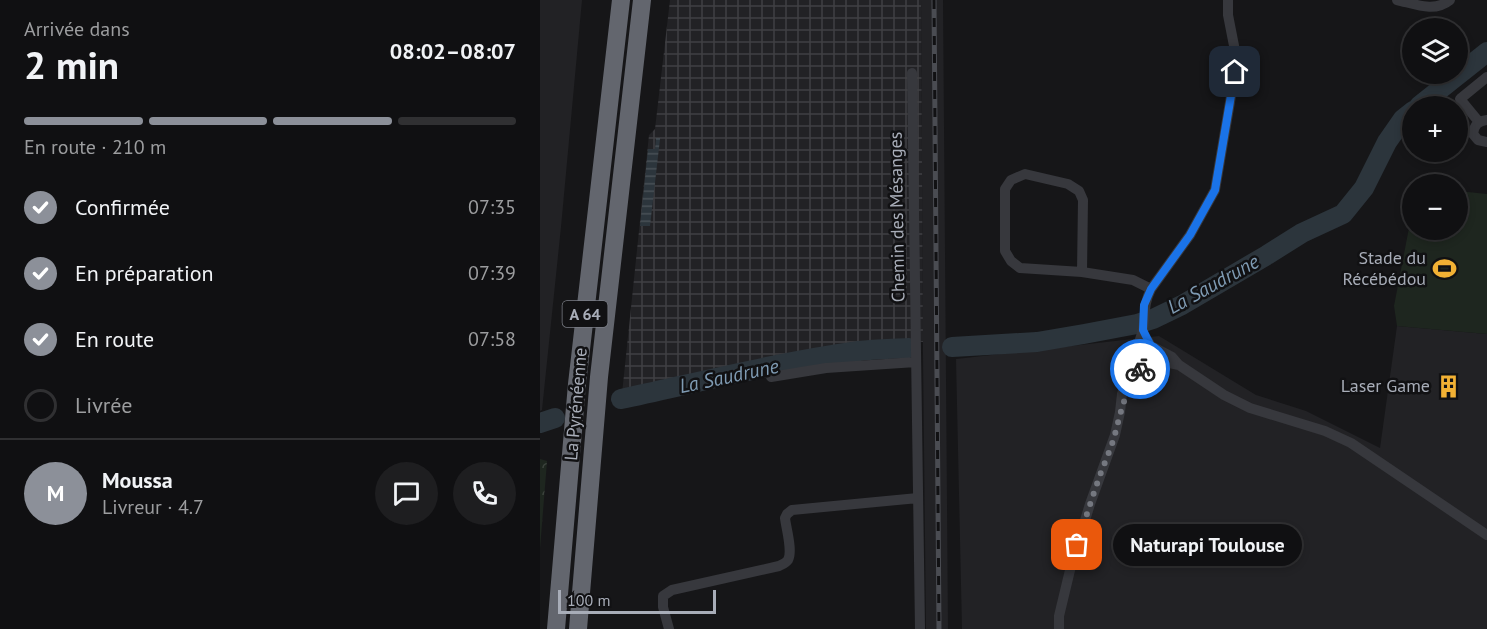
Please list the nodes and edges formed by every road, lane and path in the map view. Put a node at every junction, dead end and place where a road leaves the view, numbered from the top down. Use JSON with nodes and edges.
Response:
{"nodes":[{"id":1,"x":621,"y":0,"type":"edge"},
{"id":2,"x":642,"y":0,"type":"edge"},
{"id":3,"x":1228,"y":0,"type":"edge"},
{"id":4,"x":1397,"y":0,"type":"edge"},
{"id":5,"x":1450,"y":0,"type":"edge"},
{"id":6,"x":912,"y":73,"type":"dead end"},
{"id":7,"x":1487,"y":77,"type":"edge"},
{"id":8,"x":1483,"y":121,"type":"edge"},
{"id":9,"x":1487,"y":142,"type":"edge"},
{"id":10,"x":1082,"y":272,"type":"junction"},
{"id":11,"x":1151,"y":289,"type":"junction"},
{"id":12,"x":1143,"y":330,"type":"junction"},
{"id":13,"x":1138,"y":349,"type":"junction"},
{"id":14,"x":1151,"y":352,"type":"junction"},
{"id":15,"x":916,"y":362,"type":"junction"},
{"id":16,"x":771,"y":377,"type":"dead end"},
{"id":17,"x":1120,"y":412,"type":"junction"},
{"id":18,"x":918,"y":498,"type":"junction"},
{"id":19,"x":1487,"y":535,"type":"edge"},
{"id":20,"x":556,"y":629,"type":"edge"},
{"id":21,"x":578,"y":629,"type":"edge"},
{"id":22,"x":669,"y":629,"type":"edge"},
{"id":23,"x":920,"y":629,"type":"edge"},
{"id":24,"x":1059,"y":629,"type":"edge"}],
"edges":[{"from":1,"to":20,"type":"highway","name":"La Pyrénéenne","number":"A 64"},
{"from":2,"to":21,"type":"highway","name":"La Pyrénéenne","number":"A 64"},
{"from":3,"to":11,"type":"street"},
{"from":4,"to":5,"type":"street"},
{"from":6,"to":15,"type":"street","name":"Chemin des Mésanges"},
{"from":7,"to":8,"type":"street"},
{"from":8,"to":9,"type":"street"},
{"from":10,"to":10,"type":"street"},
{"from":10,"to":11,"type":"street"},
{"from":11,"to":12,"type":"street"},
{"from":12,"to":13,"type":"street"},
{"from":12,"to":14,"type":"street"},
{"from":13,"to":14,"type":"street"},
{"from":13,"to":17,"type":"street"},
{"from":14,"to":17,"type":"street"},
{"from":14,"to":19,"type":"street"},
{"from":15,"to":16,"type":"street"},
{"from":15,"to":18,"type":"street","name":"Chemin des Mésanges"},
{"from":17,"to":24,"type":"street"},
{"from":18,"to":22,"type":"street"},
{"from":18,"to":23,"type":"street","name":"Chemin des Mésanges"}]}
